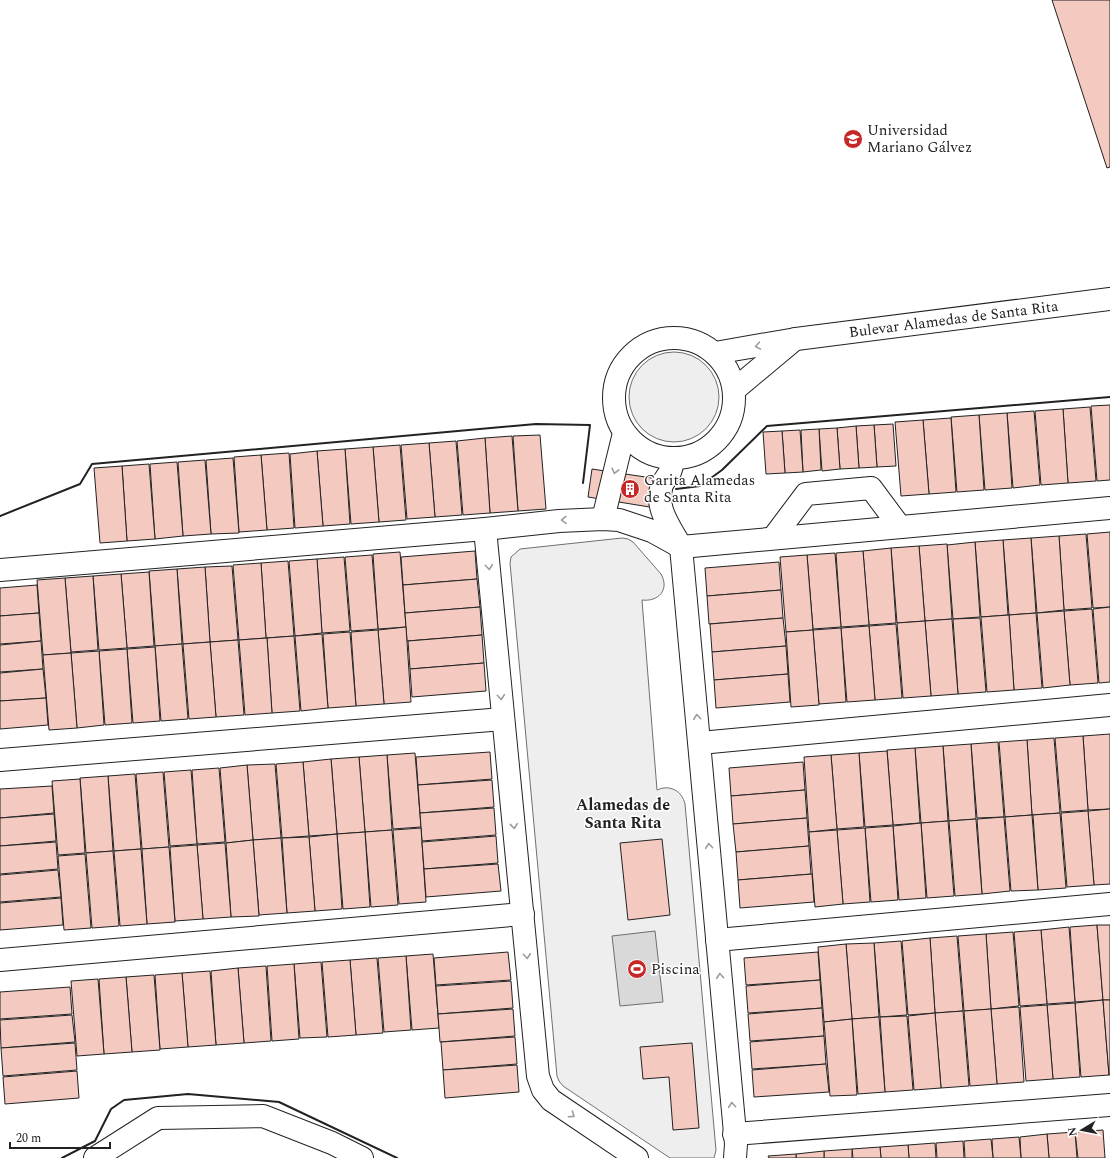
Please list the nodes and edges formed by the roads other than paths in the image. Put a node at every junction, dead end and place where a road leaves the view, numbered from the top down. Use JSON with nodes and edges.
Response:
{"nodes":[{"id":1,"x":1110,"y":299,"type":"edge"},
{"id":2,"x":796,"y":339,"type":"junction"},
{"id":3,"x":715,"y":353,"type":"junction"},
{"id":4,"x":734,"y":390,"type":"junction"},
{"id":5,"x":624,"y":433,"type":"junction"},
{"id":6,"x":673,"y":459,"type":"junction"},
{"id":7,"x":1110,"y":508,"type":"edge"},
{"id":8,"x":603,"y":519,"type":"junction"},
{"id":9,"x":900,"y":527,"type":"junction"},
{"id":10,"x":485,"y":529,"type":"junction"},
{"id":11,"x":773,"y":538,"type":"junction"},
{"id":12,"x":681,"y":547,"type":"junction"},
{"id":13,"x":0,"y":570,"type":"edge"},
{"id":14,"x":1110,"y":705,"type":"edge"},
{"id":15,"x":503,"y":719,"type":"junction"},
{"id":16,"x":700,"y":743,"type":"junction"},
{"id":17,"x":0,"y":760,"type":"edge"},
{"id":18,"x":1110,"y":904,"type":"edge"},
{"id":19,"x":523,"y":914,"type":"junction"},
{"id":20,"x":717,"y":940,"type":"junction"},
{"id":21,"x":0,"y":960,"type":"edge"},
{"id":22,"x":1110,"y":1105,"type":"edge"},
{"id":23,"x":734,"y":1134,"type":"junction"},
{"id":24,"x":95,"y":1158,"type":"edge"},
{"id":25,"x":362,"y":1158,"type":"edge"},
{"id":26,"x":637,"y":1158,"type":"edge"},
{"id":27,"x":735,"y":1158,"type":"edge"}],
"edges":[{"from":1,"to":2,"type":"street","name":"Bulevar Alamedas de Santa Rita"},
{"from":2,"to":3,"type":"street","name":"Bulevar Alamedas de Santa Rita","one_way":true},
{"from":2,"to":4,"type":"street"},
{"from":3,"to":4,"type":"street"},
{"from":3,"to":5,"type":"street"},
{"from":4,"to":6,"type":"street"},
{"from":5,"to":6,"type":"street"},
{"from":5,"to":8,"type":"street","one_way":true},
{"from":6,"to":12,"type":"street"},
{"from":7,"to":9,"type":"street"},
{"from":8,"to":10,"type":"street","one_way":true},
{"from":8,"to":12,"type":"street"},
{"from":9,"to":11,"type":"street"},
{"from":9,"to":11,"type":"street"},
{"from":10,"to":13,"type":"street"},
{"from":10,"to":15,"type":"street","one_way":true},
{"from":11,"to":12,"type":"street"},
{"from":16,"to":12,"type":"street","one_way":true},
{"from":14,"to":16,"type":"street"},
{"from":15,"to":17,"type":"street"},
{"from":15,"to":19,"type":"street","one_way":true},
{"from":20,"to":16,"type":"street","one_way":true},
{"from":18,"to":20,"type":"street"},
{"from":19,"to":21,"type":"street"},
{"from":19,"to":26,"type":"street","one_way":true},
{"from":23,"to":20,"type":"street","one_way":true},
{"from":22,"to":23,"type":"street"},
{"from":23,"to":27,"type":"street"},
{"from":24,"to":25,"type":"street"}]}
